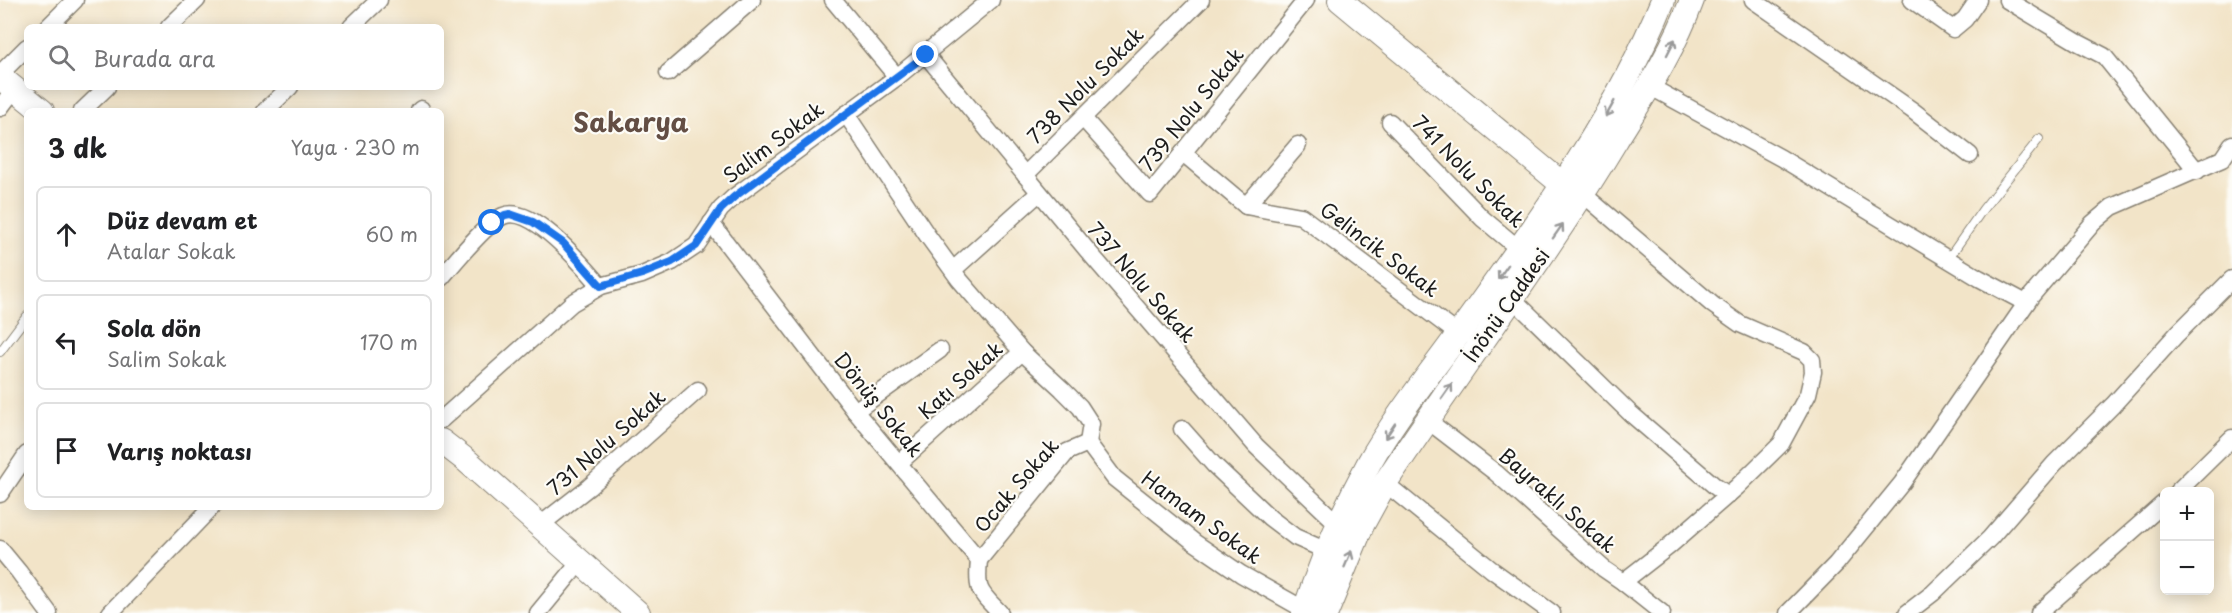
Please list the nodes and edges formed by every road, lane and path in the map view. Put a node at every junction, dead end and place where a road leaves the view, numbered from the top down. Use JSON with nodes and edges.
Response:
{"nodes":[{"id":1,"x":75,"y":0,"type":"edge"},
{"id":2,"x":197,"y":0,"type":"edge"},
{"id":3,"x":379,"y":0,"type":"edge"},
{"id":4,"x":752,"y":0,"type":"edge"},
{"id":5,"x":833,"y":0,"type":"edge"},
{"id":6,"x":992,"y":0,"type":"edge"},
{"id":7,"x":1201,"y":0,"type":"edge"},
{"id":8,"x":1306,"y":0,"type":"edge"},
{"id":9,"x":1340,"y":0,"type":"edge"},
{"id":10,"x":1663,"y":0,"type":"edge"},
{"id":11,"x":1692,"y":0,"type":"edge"},
{"id":12,"x":1753,"y":0,"type":"edge"},
{"id":13,"x":1912,"y":0,"type":"edge"},
{"id":14,"x":1978,"y":0,"type":"edge"},
{"id":15,"x":2007,"y":0,"type":"edge"},
{"id":16,"x":51,"y":24,"type":"edge"},
{"id":17,"x":172,"y":24,"type":"edge"},
{"id":18,"x":354,"y":24,"type":"edge"},
{"id":19,"x":24,"y":51,"type":"edge"},
{"id":20,"x":926,"y":55,"type":"junction"},
{"id":21,"x":668,"y":73,"type":"dead end"},
{"id":22,"x":897,"y":77,"type":"junction"},
{"id":23,"x":5,"y":79,"type":"edge"},
{"id":24,"x":1649,"y":86,"type":"junction"},
{"id":25,"x":104,"y":90,"type":"edge"},
{"id":26,"x":287,"y":90,"type":"edge"},
{"id":27,"x":0,"y":108,"type":"edge"},
{"id":28,"x":39,"y":108,"type":"edge"},
{"id":29,"x":85,"y":108,"type":"edge"},
{"id":30,"x":268,"y":108,"type":"edge"},
{"id":31,"x":846,"y":114,"type":"junction"},
{"id":32,"x":1083,"y":118,"type":"junction"},
{"id":33,"x":1390,"y":122,"type":"dead end"},
{"id":34,"x":2039,"y":139,"type":"dead end"},
{"id":35,"x":2232,"y":144,"type":"edge"},
{"id":36,"x":1298,"y":146,"type":"dead end"},
{"id":37,"x":1183,"y":153,"type":"junction"},
{"id":38,"x":1970,"y":155,"type":"dead end"},
{"id":39,"x":2197,"y":171,"type":"junction"},
{"id":40,"x":1025,"y":175,"type":"junction"},
{"id":41,"x":1573,"y":189,"type":"junction"},
{"id":42,"x":1039,"y":193,"type":"junction"},
{"id":43,"x":1246,"y":206,"type":"junction"},
{"id":44,"x":711,"y":223,"type":"junction"},
{"id":45,"x":1519,"y":249,"type":"junction"},
{"id":46,"x":1948,"y":259,"type":"junction"},
{"id":47,"x":953,"y":270,"type":"junction"},
{"id":48,"x":444,"y":275,"type":"edge"},
{"id":49,"x":2232,"y":279,"type":"edge"},
{"id":50,"x":601,"y":286,"type":"junction"},
{"id":51,"x":1512,"y":297,"type":"junction"},
{"id":52,"x":2026,"y":303,"type":"junction"},
{"id":53,"x":24,"y":320,"type":"edge"},
{"id":54,"x":1458,"y":334,"type":"junction"},
{"id":55,"x":940,"y":350,"type":"dead end"},
{"id":56,"x":0,"y":352,"type":"edge"},
{"id":57,"x":1022,"y":352,"type":"junction"},
{"id":58,"x":699,"y":390,"type":"dead end"},
{"id":59,"x":855,"y":411,"type":"junction"},
{"id":60,"x":444,"y":417,"type":"edge"},
{"id":61,"x":1426,"y":420,"type":"junction"},
{"id":62,"x":1182,"y":429,"type":"dead end"},
{"id":63,"x":2232,"y":438,"type":"edge"},
{"id":64,"x":1088,"y":443,"type":"junction"},
{"id":65,"x":444,"y":444,"type":"edge"},
{"id":66,"x":24,"y":458,"type":"edge"},
{"id":67,"x":899,"y":463,"type":"junction"},
{"id":68,"x":1385,"y":483,"type":"junction"},
{"id":69,"x":2182,"y":487,"type":"edge"},
{"id":70,"x":0,"y":494,"type":"edge"},
{"id":71,"x":1728,"y":495,"type":"junction"},
{"id":72,"x":2160,"y":507,"type":"edge"},
{"id":73,"x":209,"y":510,"type":"edge"},
{"id":74,"x":1338,"y":525,"type":"junction"},
{"id":75,"x":539,"y":526,"type":"junction"},
{"id":76,"x":0,"y":549,"type":"edge"},
{"id":77,"x":1326,"y":551,"type":"junction"},
{"id":78,"x":979,"y":560,"type":"junction"},
{"id":79,"x":580,"y":562,"type":"junction"},
{"id":80,"x":1623,"y":582,"type":"junction"},
{"id":81,"x":1651,"y":610,"type":"edge"},
{"id":82,"x":1312,"y":612,"type":"edge"},
{"id":83,"x":49,"y":613,"type":"edge"},
{"id":84,"x":110,"y":613,"type":"edge"},
{"id":85,"x":538,"y":613,"type":"edge"},
{"id":86,"x":638,"y":613,"type":"edge"},
{"id":87,"x":1000,"y":613,"type":"edge"},
{"id":88,"x":1552,"y":613,"type":"edge"},
{"id":89,"x":1788,"y":613,"type":"edge"},
{"id":90,"x":1907,"y":613,"type":"edge"},
{"id":91,"x":2039,"y":613,"type":"edge"}],
"edges":[{"from":1,"to":16,"type":"street"},
{"from":2,"to":17,"type":"street"},
{"from":3,"to":18,"type":"street"},
{"from":4,"to":21,"type":"street"},
{"from":5,"to":22,"type":"street"},
{"from":6,"to":20,"type":"street","name":"Salim Sokak"},
{"from":7,"to":32,"type":"street","name":"738 Nolu Sokak"},
{"from":8,"to":37,"type":"street","name":"739 Nolu Sokak"},
{"from":9,"to":41,"type":"main road"},
{"from":10,"to":41,"type":"main road","name":"İnönü Caddesi","one_way":true},
{"from":24,"to":11,"type":"main road","name":"İnönü Caddesi","one_way":true},
{"from":12,"to":38,"type":"street"},
{"from":13,"to":14,"type":"street"},
{"from":15,"to":39,"type":"street"},
{"from":19,"to":23,"type":"street"},
{"from":20,"to":22,"type":"street","name":"Salim Sokak"},
{"from":20,"to":40,"type":"street","name":"737 Nolu Sokak"},
{"from":22,"to":31,"type":"street","name":"Salim Sokak"},
{"from":23,"to":27,"type":"street"},
{"from":23,"to":28,"type":"main road"},
{"from":24,"to":41,"type":"main road","name":"İnönü Caddesi"},
{"from":24,"to":46,"type":"street"},
{"from":25,"to":29,"type":"street"},
{"from":26,"to":30,"type":"street"},
{"from":31,"to":44,"type":"street","name":"Salim Sokak"},
{"from":31,"to":47,"type":"street"},
{"from":32,"to":37,"type":"street","name":"739 Nolu Sokak"},
{"from":32,"to":40,"type":"street","name":"738 Nolu Sokak"},
{"from":33,"to":45,"type":"street","name":"741 Nolu Sokak"},
{"from":34,"to":46,"type":"lane"},
{"from":35,"to":39,"type":"street"},
{"from":36,"to":43,"type":"street"},
{"from":37,"to":43,"type":"street","name":"Gelincik Sokak"},
{"from":39,"to":52,"type":"street"},
{"from":40,"to":42,"type":"street","name":"737 Nolu Sokak"},
{"from":41,"to":45,"type":"main road","name":"İnönü Caddesi"},
{"from":51,"to":41,"type":"main road","name":"İnönü Caddesi","one_way":true},
{"from":41,"to":71,"type":"street"},
{"from":42,"to":47,"type":"street"},
{"from":42,"to":74,"type":"street","name":"737 Nolu Sokak"},
{"from":43,"to":54,"type":"street","name":"Gelincik Sokak"},
{"from":44,"to":50,"type":"street","name":"Salim Sokak"},
{"from":44,"to":59,"type":"street","name":"Dönüş Sokak"},
{"from":45,"to":54,"type":"main road","name":"İnönü Caddesi","one_way":true},
{"from":46,"to":52,"type":"street"},
{"from":47,"to":57,"type":"street"},
{"from":48,"to":50,"type":"street"},
{"from":49,"to":90,"type":"street"},
{"from":50,"to":60,"type":"street","name":"Salim Sokak"},
{"from":61,"to":51,"type":"main road","name":"İnönü Caddesi","one_way":true},
{"from":51,"to":71,"type":"street"},
{"from":52,"to":89,"type":"street"},
{"from":53,"to":56,"type":"lane"},
{"from":54,"to":74,"type":"main road","name":"İnönü Caddesi","one_way":true},
{"from":55,"to":59,"type":"street"},
{"from":57,"to":64,"type":"street"},
{"from":57,"to":67,"type":"street","name":"Katı Sokak"},
{"from":58,"to":75,"type":"street","name":"731 Nolu Sokak"},
{"from":59,"to":67,"type":"street","name":"Dönüş Sokak"},
{"from":61,"to":68,"type":"main road","name":"İnönü Caddesi"},
{"from":61,"to":80,"type":"street","name":"Bayraklı Sokak"},
{"from":62,"to":77,"type":"street"},
{"from":63,"to":69,"type":"street"},
{"from":64,"to":78,"type":"street","name":"Ocak Sokak"},
{"from":64,"to":82,"type":"street","name":"Hamam Sokak"},
{"from":65,"to":75,"type":"main road"},
{"from":66,"to":70,"type":"street"},
{"from":67,"to":78,"type":"street","name":"Dönüş Sokak"},
{"from":82,"to":68,"type":"main road","name":"İnönü Caddesi","one_way":true},
{"from":68,"to":88,"type":"street"},
{"from":71,"to":80,"type":"street"},
{"from":72,"to":91,"type":"street"},
{"from":73,"to":84,"type":"street"},
{"from":74,"to":77,"type":"main road","name":"İnönü Caddesi"},
{"from":75,"to":79,"type":"main road"},
{"from":76,"to":83,"type":"street"},
{"from":77,"to":82,"type":"main road","name":"İnönü Caddesi"},
{"from":78,"to":87,"type":"street"},
{"from":79,"to":85,"type":"street"},
{"from":79,"to":86,"type":"main road"},
{"from":80,"to":81,"type":"street","name":"Bayraklı Sokak"}]}
